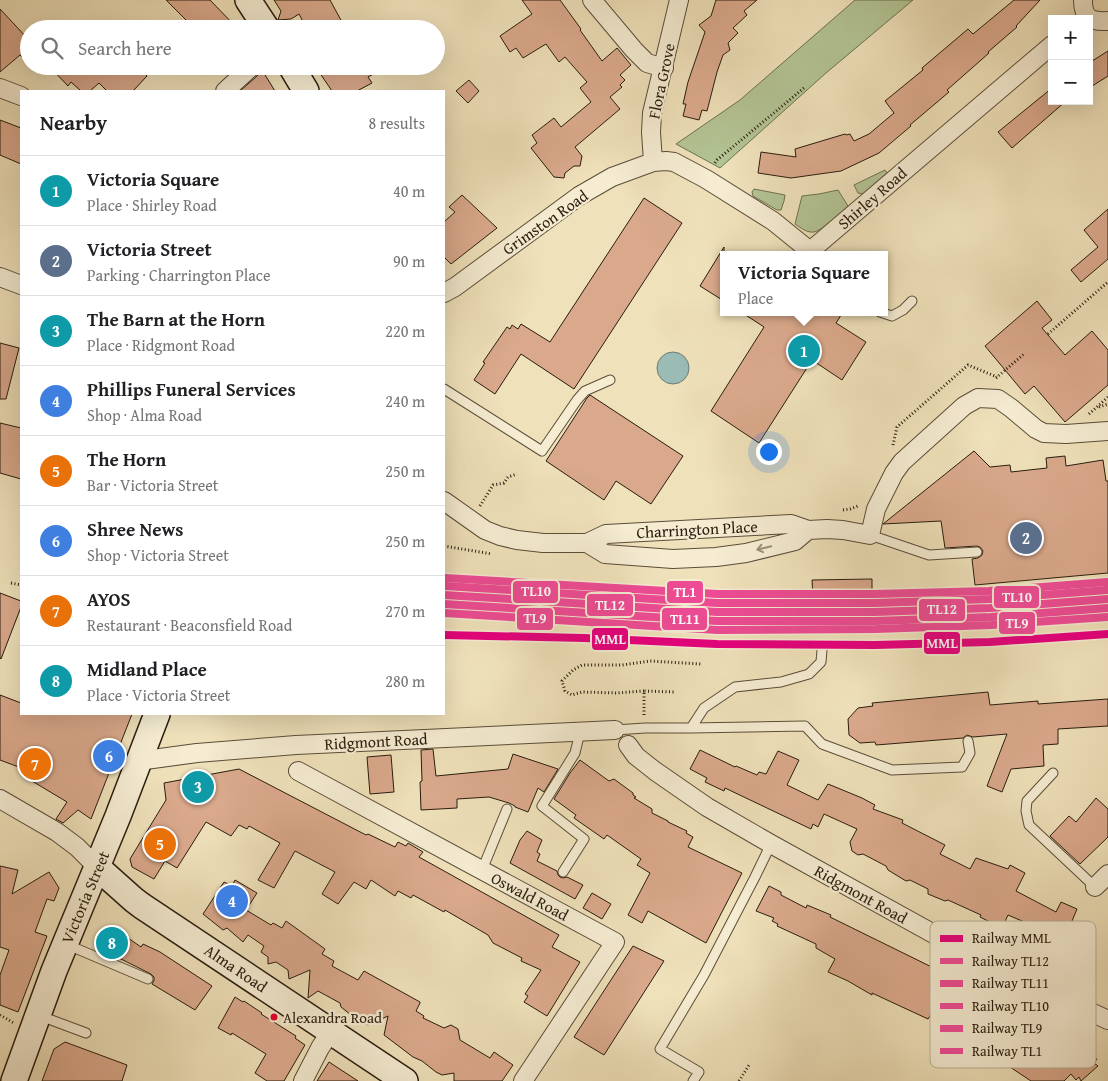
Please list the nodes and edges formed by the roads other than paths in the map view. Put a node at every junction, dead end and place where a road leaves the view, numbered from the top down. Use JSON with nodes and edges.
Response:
{"nodes":[{"id":1,"x":248,"y":0,"type":"edge"},
{"id":2,"x":592,"y":0,"type":"edge"},
{"id":3,"x":679,"y":0,"type":"edge"},
{"id":4,"x":1084,"y":12,"type":"edge"},
{"id":5,"x":261,"y":20,"type":"edge"},
{"id":6,"x":1108,"y":21,"type":"edge"},
{"id":7,"x":1048,"y":48,"type":"edge"},
{"id":8,"x":664,"y":68,"type":"junction"},
{"id":9,"x":242,"y":75,"type":"edge"},
{"id":10,"x":296,"y":75,"type":"edge"},
{"id":11,"x":0,"y":88,"type":"edge"},
{"id":12,"x":226,"y":90,"type":"edge"},
{"id":13,"x":305,"y":90,"type":"edge"},
{"id":14,"x":20,"y":96,"type":"edge"},
{"id":15,"x":653,"y":162,"type":"junction"},
{"id":16,"x":810,"y":251,"type":"edge"},
{"id":17,"x":814,"y":251,"type":"edge"},
{"id":18,"x":0,"y":277,"type":"edge"},
{"id":19,"x":20,"y":285,"type":"edge"},
{"id":20,"x":445,"y":292,"type":"edge"},
{"id":21,"x":912,"y":301,"type":"dead end"},
{"id":22,"x":888,"y":315,"type":"edge"},
{"id":23,"x":610,"y":380,"type":"dead end"},
{"id":24,"x":445,"y":390,"type":"edge"},
{"id":25,"x":1108,"y":431,"type":"edge"},
{"id":26,"x":445,"y":502,"type":"edge"},
{"id":27,"x":808,"y":530,"type":"junction"},
{"id":28,"x":870,"y":535,"type":"junction"},
{"id":29,"x":587,"y":543,"type":"junction"},
{"id":30,"x":977,"y":552,"type":"dead end"},
{"id":31,"x":822,"y":650,"type":"dead end"},
{"id":32,"x":157,"y":715,"type":"edge"},
{"id":33,"x":691,"y":728,"type":"junction"},
{"id":34,"x":614,"y":730,"type":"joint"},
{"id":35,"x":580,"y":732,"type":"junction"},
{"id":36,"x":968,"y":741,"type":"dead end"},
{"id":37,"x":628,"y":746,"type":"dead end"},
{"id":38,"x":138,"y":761,"type":"junction"},
{"id":39,"x":298,"y":770,"type":"dead end"},
{"id":40,"x":1053,"y":773,"type":"dead end"},
{"id":41,"x":0,"y":799,"type":"edge"},
{"id":42,"x":507,"y":808,"type":"dead end"},
{"id":43,"x":771,"y":844,"type":"junction"},
{"id":44,"x":97,"y":868,"type":"junction"},
{"id":45,"x":482,"y":870,"type":"junction"},
{"id":46,"x":563,"y":872,"type":"dead end"},
{"id":47,"x":1108,"y":874,"type":"edge"},
{"id":48,"x":1095,"y":888,"type":"joint"},
{"id":49,"x":930,"y":931,"type":"edge"},
{"id":50,"x":65,"y":944,"type":"junction"},
{"id":51,"x":148,"y":979,"type":"dead end"},
{"id":52,"x":1096,"y":1014,"type":"edge"},
{"id":53,"x":38,"y":1015,"type":"junction"},
{"id":54,"x":1108,"y":1020,"type":"edge"},
{"id":55,"x":330,"y":1031,"type":"junction"},
{"id":56,"x":86,"y":1033,"type":"dead end"},
{"id":57,"x":14,"y":1081,"type":"edge"},
{"id":58,"x":303,"y":1081,"type":"edge"},
{"id":59,"x":405,"y":1081,"type":"edge"},
{"id":60,"x":523,"y":1081,"type":"edge"},
{"id":61,"x":693,"y":1081,"type":"edge"}],
"edges":[{"from":1,"to":5,"type":"main road"},
{"from":2,"to":8,"type":"street"},
{"from":3,"to":8,"type":"street","name":"Flora Grove"},
{"from":4,"to":6,"type":"street"},
{"from":7,"to":17,"type":"street","name":"Shirley Road"},
{"from":8,"to":15,"type":"street","name":"Flora Grove"},
{"from":9,"to":12,"type":"street"},
{"from":10,"to":13,"type":"main road"},
{"from":11,"to":14,"type":"street"},
{"from":15,"to":16,"type":"street","name":"Shirley Road"},
{"from":15,"to":20,"type":"street","name":"Grimston Road"},
{"from":18,"to":19,"type":"street"},
{"from":21,"to":22,"type":"lane"},
{"from":23,"to":24,"type":"lane"},
{"from":25,"to":28,"type":"street"},
{"from":26,"to":29,"type":"street","name":"Charrington Place"},
{"from":27,"to":28,"type":"street","name":"Charrington Place"},
{"from":27,"to":29,"type":"street","name":"Charrington Place"},
{"from":27,"to":29,"type":"street","name":"Charrington Place","one_way":true},
{"from":28,"to":30,"type":"lane"},
{"from":31,"to":33,"type":"lane"},
{"from":32,"to":38,"type":"main road","name":"Victoria Street"},
{"from":33,"to":34,"type":"lane"},
{"from":33,"to":36,"type":"lane"},
{"from":34,"to":35,"type":"street","name":"Ridgmont Road"},
{"from":35,"to":38,"type":"street","name":"Ridgmont Road"},
{"from":35,"to":46,"type":"lane"},
{"from":37,"to":43,"type":"street","name":"Ridgmont Road"},
{"from":38,"to":44,"type":"main road","name":"Victoria Street"},
{"from":39,"to":45,"type":"street","name":"Oswald Road"},
{"from":40,"to":48,"type":"lane"},
{"from":41,"to":44,"type":"street"},
{"from":42,"to":45,"type":"lane"},
{"from":43,"to":49,"type":"street","name":"Ridgmont Road"},
{"from":43,"to":61,"type":"lane"},
{"from":44,"to":50,"type":"main road","name":"Victoria Street"},
{"from":44,"to":55,"type":"main road","name":"Alma Road"},
{"from":45,"to":60,"type":"street","name":"Oswald Road"},
{"from":47,"to":48,"type":"street"},
{"from":50,"to":51,"type":"lane"},
{"from":50,"to":53,"type":"main road","name":"Victoria Street"},
{"from":52,"to":54,"type":"street","name":"Ridgmont Road"},
{"from":53,"to":56,"type":"lane"},
{"from":53,"to":57,"type":"main road","name":"Victoria Street"},
{"from":55,"to":58,"type":"street"},
{"from":55,"to":59,"type":"main road","name":"Alma Road"}]}
